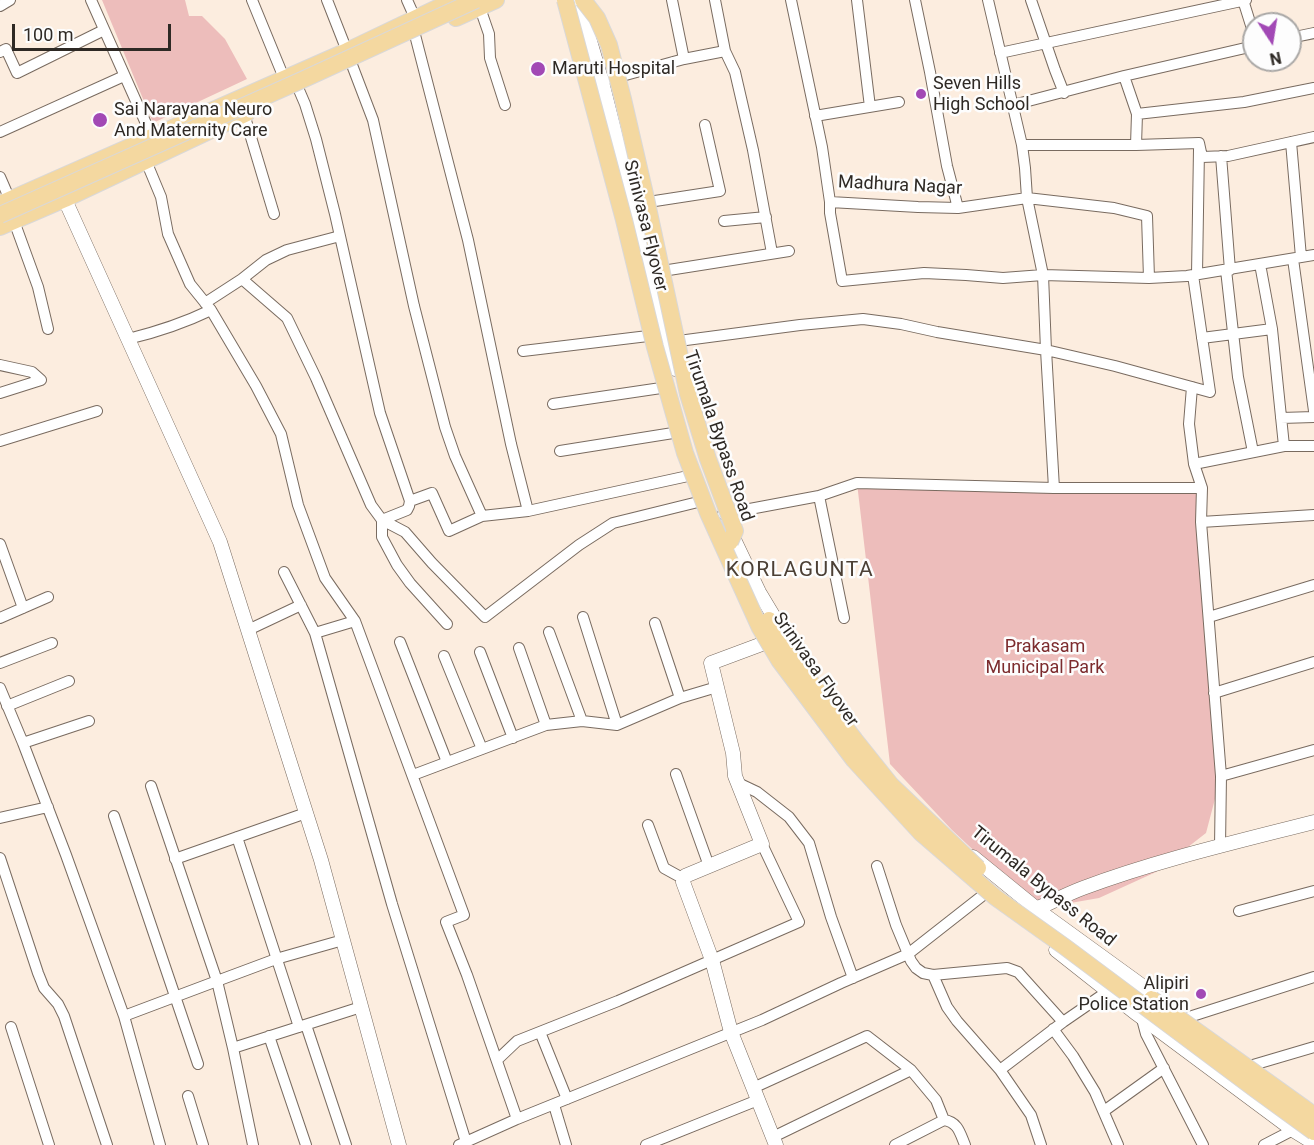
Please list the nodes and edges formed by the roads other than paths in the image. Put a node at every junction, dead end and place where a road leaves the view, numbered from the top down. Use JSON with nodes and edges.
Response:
{"nodes":[{"id":1,"x":10,"y":0,"type":"edge"},
{"id":2,"x":92,"y":0,"type":"edge"},
{"id":3,"x":252,"y":0,"type":"edge"},
{"id":4,"x":327,"y":0,"type":"edge"},
{"id":5,"x":407,"y":0,"type":"edge"},
{"id":6,"x":454,"y":0,"type":"edge"},
{"id":7,"x":496,"y":0,"type":"edge"},
{"id":8,"x":558,"y":0,"type":"edge"},
{"id":9,"x":565,"y":0,"type":"edge"},
{"id":10,"x":576,"y":0,"type":"edge"},
{"id":11,"x":583,"y":0,"type":"edge"},
{"id":12,"x":672,"y":0,"type":"edge"},
{"id":13,"x":715,"y":0,"type":"edge"},
{"id":14,"x":791,"y":0,"type":"edge"},
{"id":15,"x":856,"y":0,"type":"edge"},
{"id":16,"x":915,"y":0,"type":"edge"},
{"id":17,"x":988,"y":0,"type":"edge"},
{"id":18,"x":1031,"y":0,"type":"edge"},
{"id":19,"x":1244,"y":0,"type":"edge"},
{"id":20,"x":478,"y":4,"type":"edge"},
{"id":21,"x":0,"y":6,"type":"edge"},
{"id":22,"x":415,"y":18,"type":"junction"},
{"id":23,"x":104,"y":30,"type":"junction"},
{"id":24,"x":415,"y":35,"type":"junction"},
{"id":25,"x":1046,"y":44,"type":"junction"},
{"id":26,"x":1242,"y":49,"type":"edge"},
{"id":27,"x":725,"y":51,"type":"junction"},
{"id":28,"x":0,"y":52,"type":"edge"},
{"id":29,"x":1000,"y":53,"type":"junction"},
{"id":30,"x":349,"y":58,"type":"junction"},
{"id":31,"x":684,"y":59,"type":"junction"},
{"id":32,"x":124,"y":76,"type":"junction"},
{"id":33,"x":1124,"y":76,"type":"junction"},
{"id":34,"x":285,"y":78,"type":"junction"},
{"id":35,"x":602,"y":82,"type":"junction"},
{"id":36,"x":1314,"y":88,"type":"edge"},
{"id":37,"x":299,"y":90,"type":"junction"},
{"id":38,"x":1064,"y":93,"type":"junction"},
{"id":39,"x":899,"y":102,"type":"dead end"},
{"id":40,"x":505,"y":105,"type":"dead end"},
{"id":41,"x":1013,"y":105,"type":"junction"},
{"id":42,"x":870,"y":107,"type":"junction"},
{"id":43,"x":244,"y":114,"type":"junction"},
{"id":44,"x":1137,"y":114,"type":"junction"},
{"id":45,"x":815,"y":116,"type":"junction"},
{"id":46,"x":705,"y":125,"type":"dead end"},
{"id":47,"x":0,"y":132,"type":"edge"},
{"id":48,"x":152,"y":137,"type":"junction"},
{"id":49,"x":1314,"y":137,"type":"edge"},
{"id":50,"x":1291,"y":142,"type":"junction"},
{"id":51,"x":1199,"y":143,"type":"junction"},
{"id":52,"x":1022,"y":145,"type":"junction"},
{"id":53,"x":1136,"y":145,"type":"junction"},
{"id":54,"x":1221,"y":156,"type":"junction"},
{"id":55,"x":146,"y":161,"type":"junction"},
{"id":56,"x":0,"y":177,"type":"edge"},
{"id":57,"x":56,"y":180,"type":"junction"},
{"id":58,"x":1027,"y":198,"type":"junction"},
{"id":59,"x":65,"y":199,"type":"junction"},
{"id":60,"x":5,"y":202,"type":"edge"},
{"id":61,"x":830,"y":202,"type":"junction"},
{"id":62,"x":632,"y":205,"type":"junction"},
{"id":63,"x":958,"y":208,"type":"junction"},
{"id":64,"x":273,"y":214,"type":"dead end"},
{"id":65,"x":765,"y":217,"type":"junction"},
{"id":66,"x":5,"y":221,"type":"edge"},
{"id":67,"x":724,"y":221,"type":"dead end"},
{"id":68,"x":340,"y":236,"type":"junction"},
{"id":69,"x":789,"y":251,"type":"dead end"},
{"id":70,"x":772,"y":253,"type":"junction"},
{"id":71,"x":1314,"y":255,"type":"edge"},
{"id":72,"x":1297,"y":258,"type":"junction"},
{"id":73,"x":1260,"y":264,"type":"junction"},
{"id":74,"x":1228,"y":270,"type":"junction"},
{"id":75,"x":650,"y":273,"type":"junction"},
{"id":76,"x":1043,"y":275,"type":"junction"},
{"id":77,"x":1195,"y":275,"type":"junction"},
{"id":78,"x":1149,"y":278,"type":"junction"},
{"id":79,"x":242,"y":279,"type":"junction"},
{"id":80,"x":208,"y":306,"type":"junction"},
{"id":81,"x":48,"y":329,"type":"dead end"},
{"id":82,"x":1272,"y":329,"type":"junction"},
{"id":83,"x":1233,"y":334,"type":"junction"},
{"id":84,"x":648,"y":336,"type":"junction"},
{"id":85,"x":1202,"y":338,"type":"junction"},
{"id":86,"x":128,"y":339,"type":"junction"},
{"id":87,"x":668,"y":343,"type":"junction"},
{"id":88,"x":1309,"y":344,"type":"edge"},
{"id":89,"x":1046,"y":350,"type":"junction"},
{"id":90,"x":523,"y":351,"type":"dead end"},
{"id":91,"x":0,"y":365,"type":"edge"},
{"id":92,"x":1192,"y":387,"type":"junction"},
{"id":93,"x":661,"y":388,"type":"junction"},
{"id":94,"x":0,"y":393,"type":"edge"},
{"id":95,"x":553,"y":404,"type":"dead end"},
{"id":96,"x":98,"y":411,"type":"dead end"},
{"id":97,"x":1314,"y":411,"type":"edge"},
{"id":98,"x":1314,"y":417,"type":"edge"},
{"id":99,"x":1281,"y":418,"type":"junction"},
{"id":100,"x":673,"y":433,"type":"junction"},
{"id":101,"x":0,"y":441,"type":"edge"},
{"id":102,"x":1284,"y":446,"type":"junction"},
{"id":103,"x":1314,"y":446,"type":"edge"},
{"id":104,"x":560,"y":451,"type":"dead end"},
{"id":105,"x":1253,"y":452,"type":"junction"},
{"id":106,"x":1194,"y":464,"type":"junction"},
{"id":107,"x":688,"y":476,"type":"junction"},
{"id":108,"x":1054,"y":488,"type":"junction"},
{"id":109,"x":1202,"y":488,"type":"junction"},
{"id":110,"x":819,"y":496,"type":"junction"},
{"id":111,"x":410,"y":501,"type":"junction"},
{"id":112,"x":698,"y":502,"type":"junction"},
{"id":113,"x":528,"y":511,"type":"junction"},
{"id":114,"x":723,"y":514,"type":"junction"},
{"id":115,"x":1314,"y":515,"type":"edge"},
{"id":116,"x":482,"y":516,"type":"junction"},
{"id":117,"x":382,"y":520,"type":"junction"},
{"id":118,"x":1202,"y":522,"type":"junction"},
{"id":119,"x":730,"y":542,"type":"junction"},
{"id":120,"x":0,"y":544,"type":"edge"},
{"id":121,"x":284,"y":572,"type":"dead end"},
{"id":122,"x":1314,"y":585,"type":"edge"},
{"id":123,"x":48,"y":597,"type":"dead end"},
{"id":124,"x":301,"y":605,"type":"junction"},
{"id":125,"x":23,"y":608,"type":"junction"},
{"id":126,"x":583,"y":617,"type":"dead end"},
{"id":127,"x":1209,"y":617,"type":"junction"},
{"id":128,"x":0,"y":618,"type":"edge"},
{"id":129,"x":844,"y":618,"type":"dead end"},
{"id":130,"x":354,"y":621,"type":"junction"},
{"id":131,"x":655,"y":623,"type":"dead end"},
{"id":132,"x":447,"y":624,"type":"dead end"},
{"id":133,"x":248,"y":630,"type":"junction"},
{"id":134,"x":549,"y":632,"type":"dead end"},
{"id":135,"x":315,"y":633,"type":"junction"},
{"id":136,"x":784,"y":633,"type":"junction"},
{"id":137,"x":400,"y":642,"type":"dead end"},
{"id":138,"x":52,"y":643,"type":"dead end"},
{"id":139,"x":762,"y":644,"type":"junction"},
{"id":140,"x":519,"y":648,"type":"dead end"},
{"id":141,"x":480,"y":652,"type":"dead end"},
{"id":142,"x":444,"y":656,"type":"dead end"},
{"id":143,"x":1314,"y":662,"type":"edge"},
{"id":144,"x":0,"y":663,"type":"edge"},
{"id":145,"x":69,"y":681,"type":"dead end"},
{"id":146,"x":717,"y":687,"type":"junction"},
{"id":147,"x":0,"y":688,"type":"edge"},
{"id":148,"x":1214,"y":693,"type":"junction"},
{"id":149,"x":680,"y":698,"type":"junction"},
{"id":150,"x":7,"y":706,"type":"junction"},
{"id":151,"x":89,"y":721,"type":"dead end"},
{"id":152,"x":582,"y":721,"type":"junction"},
{"id":153,"x":546,"y":725,"type":"junction"},
{"id":154,"x":617,"y":725,"type":"junction"},
{"id":155,"x":513,"y":738,"type":"junction"},
{"id":156,"x":23,"y":743,"type":"junction"},
{"id":157,"x":482,"y":749,"type":"junction"},
{"id":158,"x":1314,"y":750,"type":"edge"},
{"id":159,"x":447,"y":762,"type":"junction"},
{"id":160,"x":676,"y":774,"type":"dead end"},
{"id":161,"x":413,"y":775,"type":"junction"},
{"id":162,"x":1221,"y":776,"type":"junction"},
{"id":163,"x":738,"y":783,"type":"junction"},
{"id":164,"x":151,"y":786,"type":"dead end"},
{"id":165,"x":48,"y":807,"type":"junction"},
{"id":166,"x":306,"y":813,"type":"junction"},
{"id":167,"x":114,"y":816,"type":"dead end"},
{"id":168,"x":0,"y":818,"type":"edge"},
{"id":169,"x":1314,"y":822,"type":"edge"},
{"id":170,"x":648,"y":825,"type":"dead end"},
{"id":171,"x":237,"y":837,"type":"junction"},
{"id":172,"x":762,"y":844,"type":"junction"},
{"id":173,"x":1220,"y":846,"type":"junction"},
{"id":174,"x":0,"y":858,"type":"edge"},
{"id":175,"x":175,"y":859,"type":"junction"},
{"id":176,"x":709,"y":866,"type":"junction"},
{"id":177,"x":877,"y":866,"type":"dead end"},
{"id":178,"x":684,"y":879,"type":"junction"},
{"id":179,"x":1314,"y":891,"type":"edge"},
{"id":180,"x":982,"y":896,"type":"junction"},
{"id":181,"x":1036,"y":909,"type":"junction"},
{"id":182,"x":1239,"y":912,"type":"dead end"},
{"id":183,"x":1025,"y":925,"type":"junction"},
{"id":184,"x":343,"y":940,"type":"junction"},
{"id":185,"x":908,"y":954,"type":"junction"},
{"id":186,"x":276,"y":959,"type":"junction"},
{"id":187,"x":712,"y":960,"type":"junction"},
{"id":188,"x":933,"y":975,"type":"junction"},
{"id":189,"x":1314,"y":977,"type":"edge"},
{"id":190,"x":853,"y":978,"type":"junction"},
{"id":191,"x":217,"y":981,"type":"junction"},
{"id":192,"x":1108,"y":991,"type":"junction"},
{"id":193,"x":175,"y":997,"type":"junction"},
{"id":194,"x":361,"y":1007,"type":"junction"},
{"id":195,"x":1137,"y":1014,"type":"junction"},
{"id":196,"x":124,"y":1016,"type":"junction"},
{"id":197,"x":1186,"y":1018,"type":"junction"},
{"id":198,"x":1063,"y":1022,"type":"junction"},
{"id":199,"x":303,"y":1026,"type":"junction"},
{"id":200,"x":11,"y":1028,"type":"dead end"},
{"id":201,"x":1053,"y":1029,"type":"junction"},
{"id":202,"x":540,"y":1032,"type":"junction"},
{"id":203,"x":731,"y":1032,"type":"junction"},
{"id":204,"x":269,"y":1036,"type":"junction"},
{"id":205,"x":1314,"y":1047,"type":"edge"},
{"id":206,"x":233,"y":1048,"type":"junction"},
{"id":207,"x":497,"y":1060,"type":"junction"},
{"id":208,"x":198,"y":1065,"type":"dead end"},
{"id":209,"x":1253,"y":1065,"type":"junction"},
{"id":210,"x":1164,"y":1068,"type":"junction"},
{"id":211,"x":911,"y":1070,"type":"junction"},
{"id":212,"x":1000,"y":1070,"type":"junction"},
{"id":213,"x":755,"y":1094,"type":"junction"},
{"id":214,"x":188,"y":1096,"type":"dead end"},
{"id":215,"x":567,"y":1099,"type":"junction"},
{"id":216,"x":554,"y":1105,"type":"junction"},
{"id":217,"x":1314,"y":1109,"type":"edge"},
{"id":218,"x":1104,"y":1111,"type":"junction"},
{"id":219,"x":1314,"y":1115,"type":"edge"},
{"id":220,"x":517,"y":1119,"type":"junction"},
{"id":221,"x":944,"y":1120,"type":"junction"},
{"id":222,"x":1293,"y":1130,"type":"junction"},
{"id":223,"x":1314,"y":1132,"type":"edge"},
{"id":224,"x":918,"y":1133,"type":"junction"},
{"id":225,"x":774,"y":1141,"type":"edge"},
{"id":226,"x":462,"y":1143,"type":"edge"},
{"id":227,"x":1314,"y":1143,"type":"edge"},
{"id":228,"x":562,"y":1144,"type":"edge"},
{"id":229,"x":49,"y":1145,"type":"edge"},
{"id":230,"x":107,"y":1145,"type":"edge"},
{"id":231,"x":160,"y":1145,"type":"edge"},
{"id":232,"x":203,"y":1145,"type":"edge"},
{"id":233,"x":254,"y":1145,"type":"edge"},
{"id":234,"x":306,"y":1145,"type":"edge"},
{"id":235,"x":346,"y":1145,"type":"edge"},
{"id":236,"x":399,"y":1145,"type":"edge"},
{"id":237,"x":646,"y":1145,"type":"edge"},
{"id":238,"x":895,"y":1145,"type":"edge"},
{"id":239,"x":923,"y":1145,"type":"edge"},
{"id":240,"x":965,"y":1145,"type":"edge"},
{"id":241,"x":1041,"y":1145,"type":"edge"},
{"id":242,"x":1118,"y":1145,"type":"edge"},
{"id":243,"x":1203,"y":1145,"type":"edge"},
{"id":244,"x":1264,"y":1145,"type":"edge"}],
"edges":[{"from":1,"to":21,"type":"street"},
{"from":2,"to":23,"type":"street"},
{"from":3,"to":34,"type":"street"},
{"from":4,"to":30,"type":"street"},
{"from":5,"to":22,"type":"street"},
{"from":6,"to":22,"type":"main road"},
{"from":7,"to":20,"type":"main road"},
{"from":8,"to":84,"type":"street","name":"Tirumala Bypass Road"},
{"from":9,"to":223,"type":"main road","name":"Srinivasa Flyover","bridge":true},
{"from":10,"to":35,"type":"street","name":"Tirumala Bypass Road"},
{"from":10,"to":119,"type":"main road","name":"Srinivasa Flyover"},
{"from":11,"to":119,"type":"main road","name":"Srinivasa Flyover","bridge":true},
{"from":12,"to":31,"type":"street"},
{"from":13,"to":27,"type":"street"},
{"from":14,"to":45,"type":"street","name":"Madhura Nagar"},
{"from":15,"to":42,"type":"street"},
{"from":16,"to":63,"type":"street"},
{"from":17,"to":29,"type":"street"},
{"from":18,"to":25,"type":"street"},
{"from":19,"to":25,"type":"street"},
{"from":20,"to":24,"type":"main road"},
{"from":20,"to":40,"type":"street"},
{"from":20,"to":66,"type":"main road","bridge":true},
{"from":22,"to":30,"type":"main road"},
{"from":23,"to":28,"type":"street"},
{"from":23,"to":32,"type":"street"},
{"from":24,"to":30,"type":"main road"},
{"from":24,"to":113,"type":"street"},
{"from":25,"to":29,"type":"street"},
{"from":25,"to":38,"type":"street"},
{"from":26,"to":33,"type":"street"},
{"from":27,"to":31,"type":"street"},
{"from":27,"to":65,"type":"street"},
{"from":29,"to":41,"type":"street"},
{"from":30,"to":34,"type":"main road"},
{"from":30,"to":37,"type":"main road"},
{"from":30,"to":116,"type":"street"},
{"from":31,"to":35,"type":"street"},
{"from":32,"to":47,"type":"street"},
{"from":32,"to":48,"type":"street"},
{"from":33,"to":38,"type":"street"},
{"from":33,"to":44,"type":"street"},
{"from":34,"to":48,"type":"main road"},
{"from":35,"to":62,"type":"street","name":"Tirumala Bypass Road"},
{"from":36,"to":44,"type":"street"},
{"from":37,"to":43,"type":"main road"},
{"from":37,"to":68,"type":"street"},
{"from":38,"to":41,"type":"street"},
{"from":39,"to":42,"type":"street"},
{"from":41,"to":52,"type":"street"},
{"from":42,"to":45,"type":"street"},
{"from":43,"to":55,"type":"main road"},
{"from":43,"to":64,"type":"street"},
{"from":44,"to":53,"type":"street"},
{"from":45,"to":61,"type":"street","name":"Madhura Nagar"},
{"from":46,"to":62,"type":"street"},
{"from":48,"to":57,"type":"main road"},
{"from":49,"to":50,"type":"street"},
{"from":50,"to":54,"type":"street"},
{"from":50,"to":72,"type":"street"},
{"from":51,"to":53,"type":"street"},
{"from":51,"to":54,"type":"street"},
{"from":51,"to":77,"type":"street"},
{"from":52,"to":53,"type":"street"},
{"from":52,"to":58,"type":"street"},
{"from":54,"to":74,"type":"street"},
{"from":55,"to":59,"type":"main road"},
{"from":55,"to":80,"type":"street"},
{"from":56,"to":60,"type":"street"},
{"from":57,"to":59,"type":"street"},
{"from":57,"to":60,"type":"main road"},
{"from":58,"to":63,"type":"street","name":"Madhura Nagar"},
{"from":58,"to":76,"type":"street"},
{"from":58,"to":78,"type":"street","name":"Madhura Nagar"},
{"from":59,"to":66,"type":"main road"},
{"from":59,"to":86,"type":"street"},
{"from":61,"to":63,"type":"street","name":"Madhura Nagar"},
{"from":61,"to":76,"type":"street"},
{"from":62,"to":75,"type":"street","name":"Tirumala Bypass Road"},
{"from":65,"to":67,"type":"street"},
{"from":65,"to":70,"type":"street"},
{"from":66,"to":81,"type":"street"},
{"from":68,"to":79,"type":"street"},
{"from":68,"to":111,"type":"street"},
{"from":69,"to":70,"type":"street"},
{"from":70,"to":75,"type":"street"},
{"from":71,"to":72,"type":"street"},
{"from":72,"to":73,"type":"street"},
{"from":72,"to":88,"type":"street"},
{"from":73,"to":74,"type":"street"},
{"from":73,"to":82,"type":"street"},
{"from":74,"to":77,"type":"street"},
{"from":74,"to":83,"type":"street"},
{"from":75,"to":87,"type":"street","name":"Tirumala Bypass Road"},
{"from":76,"to":78,"type":"street"},
{"from":76,"to":89,"type":"street"},
{"from":77,"to":78,"type":"street"},
{"from":77,"to":85,"type":"street"},
{"from":79,"to":80,"type":"street"},
{"from":79,"to":117,"type":"street"},
{"from":80,"to":86,"type":"street"},
{"from":80,"to":130,"type":"street"},
{"from":82,"to":83,"type":"street"},
{"from":82,"to":99,"type":"street"},
{"from":83,"to":85,"type":"street"},
{"from":83,"to":105,"type":"street"},
{"from":84,"to":90,"type":"street"},
{"from":84,"to":93,"type":"street","name":"Tirumala Bypass Road"},
{"from":85,"to":92,"type":"street"},
{"from":86,"to":133,"type":"street"},
{"from":87,"to":89,"type":"street"},
{"from":87,"to":114,"type":"street","name":"Tirumala Bypass Road"},
{"from":88,"to":97,"type":"street"},
{"from":89,"to":92,"type":"street"},
{"from":89,"to":108,"type":"street"},
{"from":91,"to":94,"type":"street"},
{"from":92,"to":106,"type":"street"},
{"from":93,"to":95,"type":"street"},
{"from":93,"to":100,"type":"street","name":"Tirumala Bypass Road"},
{"from":96,"to":101,"type":"street"},
{"from":98,"to":99,"type":"street"},
{"from":99,"to":102,"type":"street"},
{"from":100,"to":104,"type":"street"},
{"from":100,"to":107,"type":"street","name":"Tirumala Bypass Road"},
{"from":102,"to":103,"type":"street"},
{"from":102,"to":105,"type":"street"},
{"from":105,"to":106,"type":"street"},
{"from":106,"to":109,"type":"street"},
{"from":107,"to":112,"type":"street","name":"Tirumala Bypass Road"},
{"from":107,"to":113,"type":"street"},
{"from":108,"to":109,"type":"street"},
{"from":108,"to":110,"type":"street"},
{"from":109,"to":118,"type":"street"},
{"from":110,"to":114,"type":"street"},
{"from":110,"to":129,"type":"street"},
{"from":111,"to":116,"type":"street"},
{"from":111,"to":117,"type":"street"},
{"from":112,"to":117,"type":"street"},
{"from":112,"to":139,"type":"street","name":"Tirumala Bypass Road"},
{"from":113,"to":116,"type":"street"},
{"from":114,"to":136,"type":"street","name":"Tirumala Bypass Road"},
{"from":115,"to":118,"type":"street"},
{"from":117,"to":132,"type":"street"},
{"from":118,"to":127,"type":"street"},
{"from":119,"to":219,"type":"main road","name":"Srinivasa Flyover","bridge":true},
{"from":120,"to":125,"type":"street"},
{"from":121,"to":124,"type":"street"},
{"from":122,"to":127,"type":"street"},
{"from":123,"to":125,"type":"street"},
{"from":124,"to":133,"type":"street"},
{"from":124,"to":135,"type":"street"},
{"from":125,"to":128,"type":"street"},
{"from":126,"to":154,"type":"street"},
{"from":127,"to":148,"type":"street"},
{"from":130,"to":135,"type":"street"},
{"from":130,"to":161,"type":"street"},
{"from":131,"to":149,"type":"street"},
{"from":133,"to":166,"type":"street"},
{"from":134,"to":152,"type":"street"},
{"from":135,"to":226,"type":"street"},
{"from":136,"to":139,"type":"street"},
{"from":136,"to":181,"type":"street","name":"Tirumala Bypass Road"},
{"from":137,"to":159,"type":"street"},
{"from":138,"to":144,"type":"street"},
{"from":139,"to":146,"type":"street"},
{"from":139,"to":180,"type":"street","name":"Tirumala Bypass Road"},
{"from":140,"to":153,"type":"street"},
{"from":141,"to":155,"type":"street"},
{"from":142,"to":157,"type":"street"},
{"from":143,"to":148,"type":"street"},
{"from":145,"to":150,"type":"street"},
{"from":146,"to":149,"type":"street"},
{"from":146,"to":163,"type":"street"},
{"from":147,"to":150,"type":"street"},
{"from":148,"to":162,"type":"street"},
{"from":149,"to":154,"type":"street"},
{"from":150,"to":156,"type":"street"},
{"from":151,"to":156,"type":"street"},
{"from":152,"to":153,"type":"street"},
{"from":152,"to":154,"type":"street"},
{"from":153,"to":155,"type":"street"},
{"from":155,"to":157,"type":"street"},
{"from":156,"to":165,"type":"street"},
{"from":157,"to":159,"type":"street"},
{"from":158,"to":162,"type":"street"},
{"from":159,"to":161,"type":"street"},
{"from":160,"to":176,"type":"street"},
{"from":161,"to":207,"type":"street"},
{"from":162,"to":173,"type":"street"},
{"from":163,"to":172,"type":"street"},
{"from":163,"to":190,"type":"street"},
{"from":164,"to":175,"type":"street"},
{"from":165,"to":168,"type":"street"},
{"from":165,"to":196,"type":"street"},
{"from":166,"to":171,"type":"street"},
{"from":166,"to":184,"type":"street"},
{"from":167,"to":193,"type":"street"},
{"from":169,"to":173,"type":"street"},
{"from":170,"to":178,"type":"street"},
{"from":171,"to":175,"type":"street"},
{"from":171,"to":186,"type":"street"},
{"from":172,"to":176,"type":"street"},
{"from":172,"to":187,"type":"street"},
{"from":173,"to":181,"type":"street"},
{"from":174,"to":230,"type":"street"},
{"from":175,"to":191,"type":"street"},
{"from":176,"to":178,"type":"street"},
{"from":177,"to":185,"type":"street"},
{"from":178,"to":187,"type":"street"},
{"from":179,"to":182,"type":"street"},
{"from":180,"to":183,"type":"street","name":"Tirumala Bypass Road"},
{"from":180,"to":185,"type":"street"},
{"from":181,"to":183,"type":"street"},
{"from":181,"to":197,"type":"street","name":"Tirumala Bypass Road"},
{"from":183,"to":192,"type":"street","name":"Tirumala Bypass Road"},
{"from":184,"to":186,"type":"street"},
{"from":184,"to":194,"type":"street"},
{"from":185,"to":188,"type":"street"},
{"from":185,"to":190,"type":"street"},
{"from":186,"to":191,"type":"street"},
{"from":186,"to":199,"type":"street"},
{"from":187,"to":202,"type":"street"},
{"from":187,"to":203,"type":"street"},
{"from":188,"to":198,"type":"street"},
{"from":188,"to":212,"type":"street"},
{"from":189,"to":197,"type":"street"},
{"from":190,"to":203,"type":"street"},
{"from":191,"to":193,"type":"street"},
{"from":191,"to":206,"type":"street"},
{"from":192,"to":195,"type":"street","name":"Tirumala Bypass Road"},
{"from":192,"to":198,"type":"street"},
{"from":193,"to":196,"type":"street"},
{"from":193,"to":208,"type":"street"},
{"from":194,"to":199,"type":"street"},
{"from":194,"to":236,"type":"street"},
{"from":195,"to":210,"type":"street"},
{"from":195,"to":222,"type":"street","name":"Tirumala Bypass Road"},
{"from":196,"to":231,"type":"street"},
{"from":197,"to":209,"type":"street","name":"Tirumala Bypass Road"},
{"from":198,"to":201,"type":"street"},
{"from":199,"to":204,"type":"street"},
{"from":199,"to":235,"type":"street"},
{"from":200,"to":229,"type":"street"},
{"from":201,"to":212,"type":"street"},
{"from":201,"to":218,"type":"street"},
{"from":202,"to":207,"type":"street"},
{"from":202,"to":215,"type":"street"},
{"from":203,"to":213,"type":"street"},
{"from":203,"to":215,"type":"street"},
{"from":204,"to":206,"type":"street"},
{"from":204,"to":234,"type":"street"},
{"from":205,"to":209,"type":"street"},
{"from":206,"to":233,"type":"street"},
{"from":207,"to":220,"type":"street"},
{"from":209,"to":217,"type":"street","name":"Tirumala Bypass Road"},
{"from":210,"to":218,"type":"street"},
{"from":210,"to":243,"type":"street"},
{"from":211,"to":213,"type":"street"},
{"from":211,"to":221,"type":"street"},
{"from":211,"to":225,"type":"street"},
{"from":212,"to":241,"type":"street"},
{"from":213,"to":225,"type":"street"},
{"from":213,"to":237,"type":"street"},
{"from":214,"to":232,"type":"street"},
{"from":215,"to":216,"type":"street"},
{"from":216,"to":220,"type":"street"},
{"from":216,"to":228,"type":"street"},
{"from":218,"to":242,"type":"street"},
{"from":220,"to":226,"type":"street"},
{"from":221,"to":224,"type":"street"},
{"from":221,"to":240,"type":"street"},
{"from":222,"to":227,"type":"street","name":"Tirumala Bypass Road"},
{"from":222,"to":244,"type":"street"},
{"from":224,"to":238,"type":"street"},
{"from":224,"to":239,"type":"street"}]}
